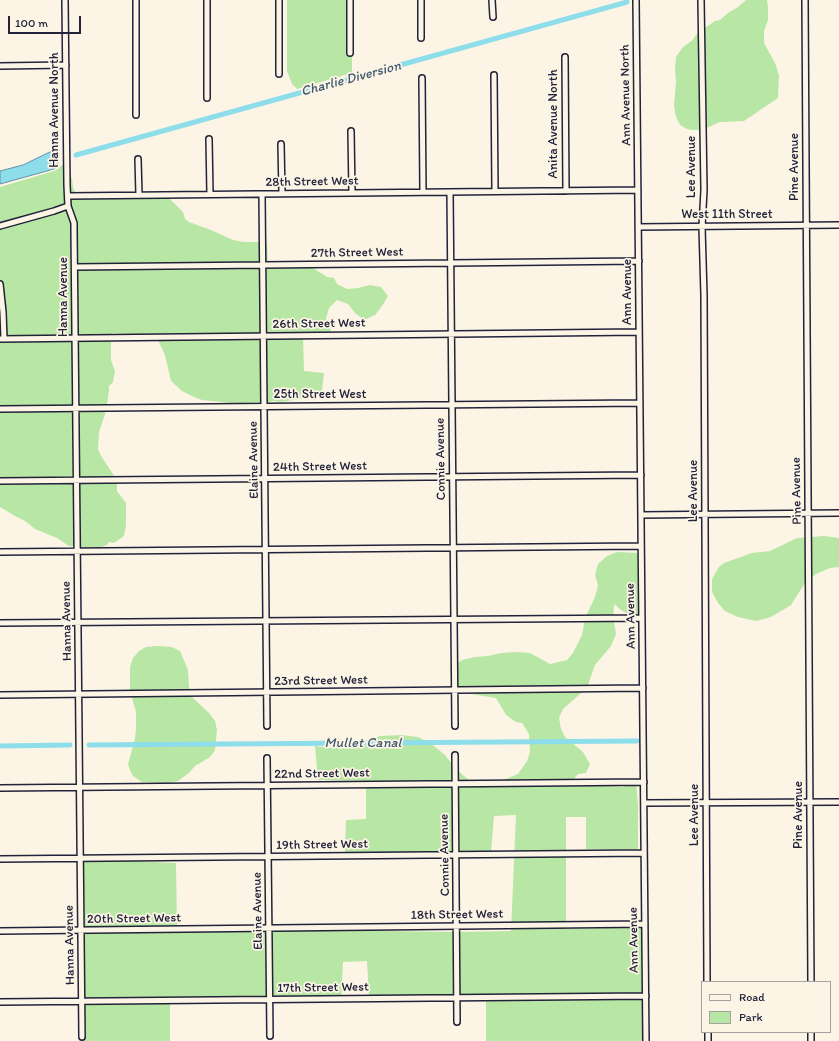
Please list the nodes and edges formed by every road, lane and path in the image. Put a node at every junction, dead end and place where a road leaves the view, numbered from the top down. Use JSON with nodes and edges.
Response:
{"nodes":[{"id":1,"x":66,"y":0,"type":"edge"},
{"id":2,"x":136,"y":0,"type":"edge"},
{"id":3,"x":207,"y":0,"type":"edge"},
{"id":4,"x":279,"y":0,"type":"edge"},
{"id":5,"x":350,"y":0,"type":"edge"},
{"id":6,"x":421,"y":0,"type":"edge"},
{"id":7,"x":492,"y":0,"type":"edge"},
{"id":8,"x":636,"y":0,"type":"edge"},
{"id":9,"x":702,"y":0,"type":"edge"},
{"id":10,"x":805,"y":0,"type":"edge"},
{"id":11,"x":493,"y":17,"type":"dead end"},
{"id":12,"x":421,"y":38,"type":"dead end"},
{"id":13,"x":350,"y":53,"type":"dead end"},
{"id":14,"x":565,"y":57,"type":"dead end"},
{"id":15,"x":66,"y":65,"type":"junction"},
{"id":16,"x":0,"y":66,"type":"edge"},
{"id":17,"x":279,"y":74,"type":"dead end"},
{"id":18,"x":494,"y":75,"type":"dead end"},
{"id":19,"x":422,"y":78,"type":"dead end"},
{"id":20,"x":207,"y":98,"type":"dead end"},
{"id":21,"x":136,"y":115,"type":"dead end"},
{"id":22,"x":351,"y":131,"type":"dead end"},
{"id":23,"x":209,"y":139,"type":"dead end"},
{"id":24,"x":281,"y":144,"type":"dead end"},
{"id":25,"x":138,"y":159,"type":"dead end"},
{"id":26,"x":638,"y":190,"type":"junction"},
{"id":27,"x":495,"y":191,"type":"junction"},
{"id":28,"x":566,"y":191,"type":"junction"},
{"id":29,"x":424,"y":192,"type":"junction"},
{"id":30,"x":450,"y":192,"type":"junction"},
{"id":31,"x":282,"y":193,"type":"junction"},
{"id":32,"x":352,"y":193,"type":"junction"},
{"id":33,"x":210,"y":194,"type":"junction"},
{"id":34,"x":262,"y":194,"type":"junction"},
{"id":35,"x":138,"y":195,"type":"junction"},
{"id":36,"x":68,"y":196,"type":"junction"},
{"id":37,"x":68,"y":206,"type":"junction"},
{"id":38,"x":839,"y":225,"type":"edge"},
{"id":39,"x":0,"y":226,"type":"edge"},
{"id":40,"x":807,"y":226,"type":"junction"},
{"id":41,"x":638,"y":227,"type":"junction"},
{"id":42,"x":702,"y":227,"type":"junction"},
{"id":43,"x":639,"y":261,"type":"junction"},
{"id":44,"x":450,"y":263,"type":"junction"},
{"id":45,"x":263,"y":265,"type":"junction"},
{"id":46,"x":75,"y":267,"type":"junction"},
{"id":47,"x":0,"y":284,"type":"edge"},
{"id":48,"x":639,"y":332,"type":"junction"},
{"id":49,"x":451,"y":334,"type":"junction"},
{"id":50,"x":263,"y":336,"type":"junction"},
{"id":51,"x":75,"y":338,"type":"junction"},
{"id":52,"x":2,"y":339,"type":"edge"},
{"id":53,"x":640,"y":403,"type":"junction"},
{"id":54,"x":452,"y":405,"type":"junction"},
{"id":55,"x":264,"y":406,"type":"junction"},
{"id":56,"x":76,"y":408,"type":"junction"},
{"id":57,"x":0,"y":409,"type":"edge"},
{"id":58,"x":641,"y":475,"type":"junction"},
{"id":59,"x":452,"y":477,"type":"junction"},
{"id":60,"x":265,"y":478,"type":"junction"},
{"id":61,"x":76,"y":480,"type":"junction"},
{"id":62,"x":0,"y":481,"type":"edge"},
{"id":63,"x":839,"y":513,"type":"edge"},
{"id":64,"x":808,"y":514,"type":"junction"},
{"id":65,"x":641,"y":515,"type":"junction"},
{"id":66,"x":705,"y":515,"type":"junction"},
{"id":67,"x":641,"y":546,"type":"junction"},
{"id":68,"x":453,"y":548,"type":"junction"},
{"id":69,"x":265,"y":550,"type":"junction"},
{"id":70,"x":77,"y":551,"type":"junction"},
{"id":71,"x":0,"y":552,"type":"edge"},
{"id":72,"x":642,"y":618,"type":"junction"},
{"id":73,"x":454,"y":619,"type":"junction"},
{"id":74,"x":266,"y":621,"type":"junction"},
{"id":75,"x":0,"y":623,"type":"edge"},
{"id":76,"x":78,"y":623,"type":"junction"},
{"id":77,"x":643,"y":688,"type":"junction"},
{"id":78,"x":455,"y":690,"type":"junction"},
{"id":79,"x":267,"y":692,"type":"junction"},
{"id":80,"x":79,"y":694,"type":"junction"},
{"id":81,"x":0,"y":695,"type":"edge"},
{"id":82,"x":267,"y":726,"type":"dead end"},
{"id":83,"x":455,"y":726,"type":"dead end"},
{"id":84,"x":455,"y":755,"type":"dead end"},
{"id":85,"x":267,"y":758,"type":"dead end"},
{"id":86,"x":644,"y":782,"type":"junction"},
{"id":87,"x":456,"y":784,"type":"junction"},
{"id":88,"x":268,"y":785,"type":"junction"},
{"id":89,"x":79,"y":787,"type":"junction"},
{"id":90,"x":0,"y":788,"type":"edge"},
{"id":91,"x":809,"y":802,"type":"junction"},
{"id":92,"x":839,"y":802,"type":"edge"},
{"id":93,"x":644,"y":803,"type":"junction"},
{"id":94,"x":706,"y":803,"type":"junction"},
{"id":95,"x":644,"y":854,"type":"junction"},
{"id":96,"x":456,"y":855,"type":"junction"},
{"id":97,"x":268,"y":857,"type":"junction"},
{"id":98,"x":0,"y":859,"type":"edge"},
{"id":99,"x":80,"y":859,"type":"junction"},
{"id":100,"x":645,"y":924,"type":"junction"},
{"id":101,"x":457,"y":926,"type":"junction"},
{"id":102,"x":269,"y":928,"type":"junction"},
{"id":103,"x":81,"y":930,"type":"junction"},
{"id":104,"x":0,"y":931,"type":"edge"},
{"id":105,"x":707,"y":981,"type":"edge"},
{"id":106,"x":811,"y":981,"type":"edge"},
{"id":107,"x":646,"y":996,"type":"junction"},
{"id":108,"x":457,"y":998,"type":"junction"},
{"id":109,"x":270,"y":999,"type":"junction"},
{"id":110,"x":82,"y":1001,"type":"junction"},
{"id":111,"x":0,"y":1002,"type":"edge"},
{"id":112,"x":457,"y":1022,"type":"dead end"},
{"id":113,"x":270,"y":1036,"type":"dead end"},
{"id":114,"x":82,"y":1037,"type":"dead end"},
{"id":115,"x":646,"y":1041,"type":"edge"}],
"edges":[{"from":1,"to":15,"type":"street","name":"Hanna Avenue North"},
{"from":2,"to":21,"type":"street"},
{"from":3,"to":20,"type":"street"},
{"from":4,"to":17,"type":"street"},
{"from":5,"to":13,"type":"street"},
{"from":6,"to":12,"type":"street"},
{"from":7,"to":11,"type":"street"},
{"from":8,"to":26,"type":"street","name":"Ann Avenue North"},
{"from":9,"to":42,"type":"street","name":"Lee Avenue"},
{"from":10,"to":40,"type":"street","name":"Pine Avenue"},
{"from":14,"to":28,"type":"street","name":"Anita Avenue North"},
{"from":15,"to":16,"type":"street"},
{"from":15,"to":36,"type":"street","name":"Hanna Avenue North"},
{"from":18,"to":27,"type":"street"},
{"from":19,"to":29,"type":"street"},
{"from":22,"to":32,"type":"street"},
{"from":23,"to":33,"type":"street"},
{"from":24,"to":31,"type":"street"},
{"from":25,"to":35,"type":"street"},
{"from":26,"to":28,"type":"street","name":"28th Street West"},
{"from":26,"to":41,"type":"street","name":"Ann Avenue"},
{"from":27,"to":28,"type":"street","name":"28th Street West"},
{"from":27,"to":30,"type":"street","name":"28th Street West"},
{"from":29,"to":30,"type":"street","name":"28th Street West"},
{"from":29,"to":32,"type":"street","name":"28th Street West"},
{"from":30,"to":44,"type":"street","name":"Connie Avenue"},
{"from":31,"to":32,"type":"street","name":"28th Street West"},
{"from":31,"to":34,"type":"street","name":"28th Street West"},
{"from":33,"to":34,"type":"street","name":"28th Street West"},
{"from":33,"to":35,"type":"street","name":"28th Street West"},
{"from":34,"to":45,"type":"street","name":"Elaine Avenue"},
{"from":35,"to":36,"type":"street","name":"28th Street West"},
{"from":36,"to":37,"type":"street"},
{"from":37,"to":39,"type":"street"},
{"from":37,"to":46,"type":"street","name":"Hanna Avenue"},
{"from":38,"to":40,"type":"street","name":"West 11th Street"},
{"from":40,"to":42,"type":"street","name":"West 11th Street"},
{"from":40,"to":64,"type":"street","name":"Pine Avenue"},
{"from":41,"to":42,"type":"street","name":"West 11th Street"},
{"from":41,"to":43,"type":"street","name":"Ann Avenue"},
{"from":42,"to":66,"type":"street","name":"Lee Avenue"},
{"from":43,"to":44,"type":"street","name":"27th Street West"},
{"from":43,"to":48,"type":"street","name":"Ann Avenue"},
{"from":44,"to":45,"type":"street","name":"27th Street West"},
{"from":44,"to":49,"type":"street","name":"Connie Avenue"},
{"from":45,"to":46,"type":"street","name":"27th Street West"},
{"from":45,"to":50,"type":"street","name":"Elaine Avenue"},
{"from":46,"to":51,"type":"street","name":"Hanna Avenue"},
{"from":47,"to":52,"type":"street"},
{"from":48,"to":49,"type":"street","name":"26th Street West"},
{"from":48,"to":53,"type":"street","name":"Ann Avenue"},
{"from":49,"to":50,"type":"street","name":"26th Street West"},
{"from":49,"to":54,"type":"street","name":"Connie Avenue"},
{"from":50,"to":51,"type":"street","name":"26th Street West"},
{"from":50,"to":55,"type":"street","name":"Elaine Avenue"},
{"from":51,"to":52,"type":"street","name":"26th Street West"},
{"from":51,"to":56,"type":"street","name":"Hanna Avenue"},
{"from":53,"to":54,"type":"street","name":"25th Street West"},
{"from":53,"to":58,"type":"street","name":"Ann Avenue"},
{"from":54,"to":55,"type":"street","name":"25th Street West"},
{"from":54,"to":59,"type":"street","name":"Connie Avenue"},
{"from":55,"to":56,"type":"street","name":"25th Street West"},
{"from":55,"to":60,"type":"street","name":"Elaine Avenue"},
{"from":56,"to":57,"type":"street","name":"25th Street West"},
{"from":56,"to":61,"type":"street","name":"Hanna Avenue"},
{"from":58,"to":59,"type":"street","name":"24th Street West"},
{"from":58,"to":65,"type":"street","name":"Ann Avenue"},
{"from":59,"to":60,"type":"street","name":"24th Street West"},
{"from":59,"to":68,"type":"street","name":"Connie Avenue"},
{"from":60,"to":61,"type":"street","name":"24th Street West"},
{"from":60,"to":69,"type":"street","name":"Elaine Avenue"},
{"from":61,"to":62,"type":"street","name":"24th Street West"},
{"from":61,"to":70,"type":"street","name":"Hanna Avenue"},
{"from":63,"to":64,"type":"street"},
{"from":64,"to":66,"type":"street"},
{"from":64,"to":91,"type":"street","name":"Pine Avenue"},
{"from":65,"to":66,"type":"street"},
{"from":65,"to":67,"type":"street","name":"Ann Avenue"},
{"from":66,"to":94,"type":"street","name":"Lee Avenue"},
{"from":67,"to":68,"type":"street"},
{"from":67,"to":72,"type":"street","name":"Ann Avenue"},
{"from":68,"to":69,"type":"street"},
{"from":68,"to":73,"type":"street","name":"Connie Avenue"},
{"from":69,"to":70,"type":"street"},
{"from":69,"to":74,"type":"street","name":"Elaine Avenue"},
{"from":70,"to":71,"type":"street"},
{"from":70,"to":76,"type":"street","name":"Hanna Avenue"},
{"from":72,"to":73,"type":"street"},
{"from":72,"to":77,"type":"street","name":"Ann Avenue"},
{"from":73,"to":74,"type":"street"},
{"from":73,"to":78,"type":"street","name":"Connie Avenue"},
{"from":74,"to":76,"type":"street"},
{"from":74,"to":79,"type":"street","name":"Elaine Avenue"},
{"from":75,"to":76,"type":"street"},
{"from":76,"to":80,"type":"street","name":"Hanna Avenue"},
{"from":77,"to":78,"type":"street","name":"23rd Street West"},
{"from":77,"to":86,"type":"street","name":"Ann Avenue"},
{"from":78,"to":79,"type":"street","name":"23rd Street West"},
{"from":78,"to":83,"type":"street","name":"Connie Avenue"},
{"from":79,"to":80,"type":"street","name":"23rd Street West"},
{"from":79,"to":82,"type":"street","name":"Elaine Avenue"},
{"from":80,"to":81,"type":"street","name":"23rd Street West"},
{"from":80,"to":89,"type":"street","name":"Hanna Avenue"},
{"from":84,"to":87,"type":"street","name":"Connie Avenue"},
{"from":85,"to":88,"type":"street","name":"Elaine Avenue"},
{"from":86,"to":87,"type":"street","name":"22nd Street West"},
{"from":86,"to":93,"type":"street","name":"Ann Avenue"},
{"from":87,"to":88,"type":"street","name":"22nd Street West"},
{"from":87,"to":96,"type":"street","name":"Connie Avenue"},
{"from":88,"to":89,"type":"street","name":"22nd Street West"},
{"from":88,"to":97,"type":"street","name":"Elaine Avenue"},
{"from":89,"to":90,"type":"street","name":"22nd Street West"},
{"from":89,"to":99,"type":"street","name":"Hanna Avenue"},
{"from":91,"to":92,"type":"street"},
{"from":91,"to":94,"type":"street"},
{"from":91,"to":106,"type":"street","name":"Pine Avenue"},
{"from":93,"to":94,"type":"street"},
{"from":93,"to":95,"type":"street","name":"Ann Avenue"},
{"from":94,"to":105,"type":"street","name":"Lee Avenue"},
{"from":95,"to":96,"type":"street","name":"19th Street West"},
{"from":95,"to":100,"type":"street","name":"Ann Avenue"},
{"from":96,"to":97,"type":"street","name":"19th Street West"},
{"from":96,"to":101,"type":"street","name":"Connie Avenue"},
{"from":97,"to":99,"type":"street","name":"19th Street West"},
{"from":97,"to":102,"type":"street","name":"Elaine Avenue"},
{"from":98,"to":99,"type":"street","name":"19th Street West"},
{"from":99,"to":103,"type":"street","name":"Hanna Avenue"},
{"from":100,"to":101,"type":"street","name":"18th Street West"},
{"from":100,"to":107,"type":"street","name":"Ann Avenue"},
{"from":101,"to":102,"type":"street","name":"18th Street West"},
{"from":101,"to":108,"type":"street","name":"Connie Avenue"},
{"from":102,"to":103,"type":"street","name":"20th Street West"},
{"from":102,"to":109,"type":"street","name":"Elaine Avenue"},
{"from":103,"to":104,"type":"street","name":"20th Street West"},
{"from":103,"to":110,"type":"street","name":"Hanna Avenue"},
{"from":107,"to":108,"type":"street","name":"17th Street West"},
{"from":107,"to":115,"type":"street","name":"Ann Avenue"},
{"from":108,"to":109,"type":"street","name":"17th Street West"},
{"from":108,"to":112,"type":"street","name":"Connie Avenue"},
{"from":109,"to":110,"type":"street","name":"17th Street West"},
{"from":109,"to":113,"type":"street","name":"Elaine Avenue"},
{"from":110,"to":111,"type":"street","name":"17th Street West"},
{"from":110,"to":114,"type":"street","name":"Hanna Avenue"}]}
